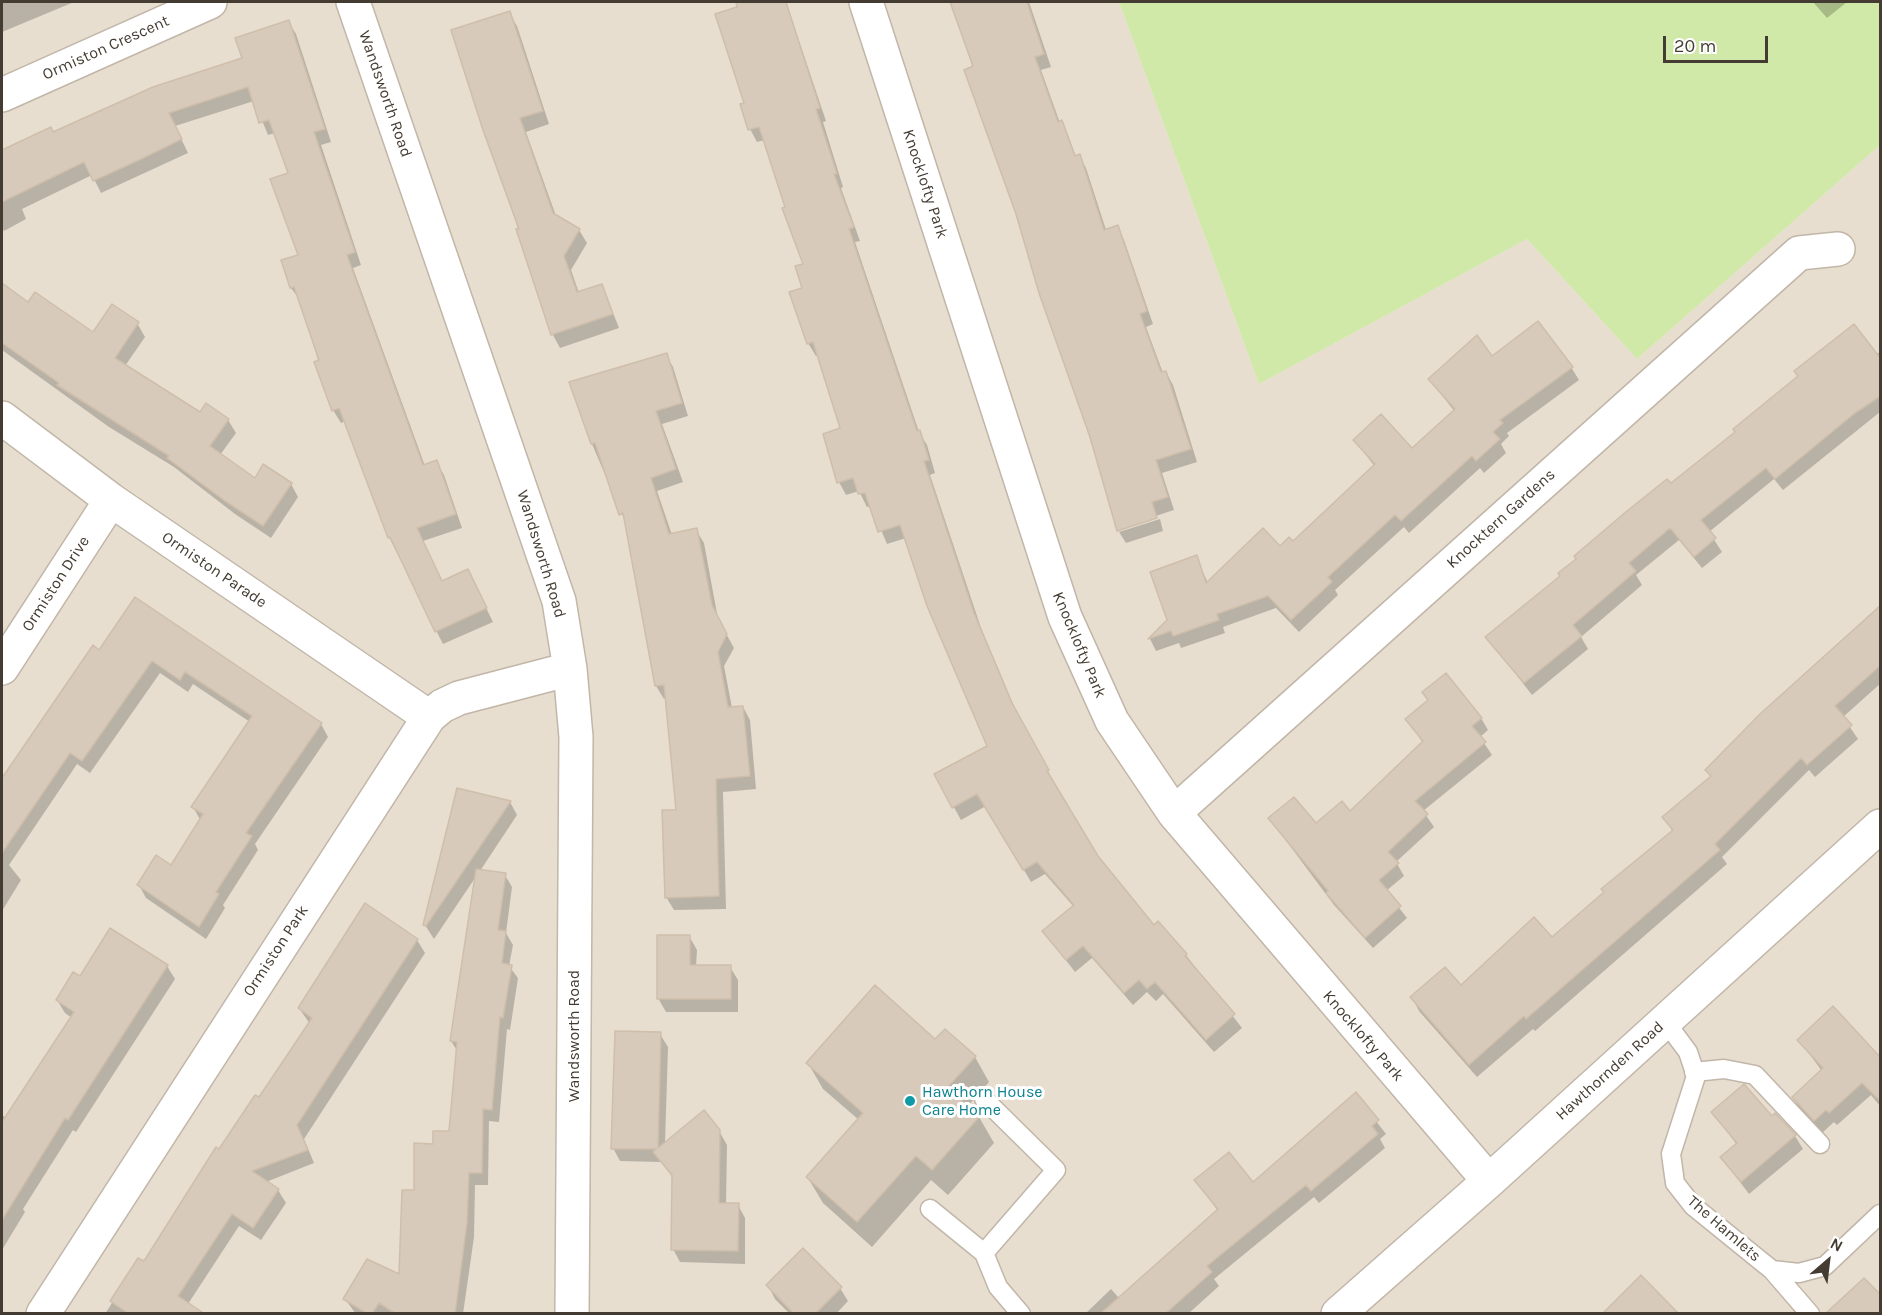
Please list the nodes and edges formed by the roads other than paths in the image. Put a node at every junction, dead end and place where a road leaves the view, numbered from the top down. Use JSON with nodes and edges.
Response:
{"nodes":[{"id":1,"x":210,"y":2,"type":"edge"},
{"id":2,"x":353,"y":2,"type":"edge"},
{"id":3,"x":866,"y":2,"type":"edge"},
{"id":4,"x":2,"y":95,"type":"edge"},
{"id":5,"x":1838,"y":249,"type":"dead end"},
{"id":6,"x":2,"y":418,"type":"edge"},
{"id":7,"x":111,"y":500,"type":"junction"},
{"id":8,"x":2,"y":668,"type":"edge"},
{"id":9,"x":570,"y":669,"type":"junction"},
{"id":10,"x":429,"y":717,"type":"junction"},
{"id":11,"x":1174,"y":813,"type":"junction"},
{"id":12,"x":1881,"y":826,"type":"edge"},
{"id":13,"x":1665,"y":1021,"type":"junction"},
{"id":14,"x":1694,"y":1072,"type":"junction"},
{"id":15,"x":984,"y":1099,"type":"dead end"},
{"id":16,"x":1820,"y":1144,"type":"dead end"},
{"id":17,"x":1489,"y":1181,"type":"junction"},
{"id":18,"x":930,"y":1209,"type":"dead end"},
{"id":19,"x":1881,"y":1214,"type":"edge"},
{"id":20,"x":984,"y":1253,"type":"junction"},
{"id":21,"x":1772,"y":1270,"type":"junction"},
{"id":22,"x":43,"y":1314,"type":"edge"},
{"id":23,"x":572,"y":1314,"type":"edge"},
{"id":24,"x":1021,"y":1314,"type":"edge"},
{"id":25,"x":1338,"y":1314,"type":"edge"},
{"id":26,"x":1810,"y":1314,"type":"edge"}],
"edges":[{"from":1,"to":4,"type":"street","name":"Ormiston Crescent"},
{"from":2,"to":9,"type":"street","name":"Wandsworth Road"},
{"from":3,"to":11,"type":"street","name":"Knocklofty Park"},
{"from":5,"to":11,"type":"street","name":"Knocktern Gardens"},
{"from":6,"to":7,"type":"street","name":"Ormiston Parade"},
{"from":7,"to":8,"type":"street","name":"Ormiston Drive"},
{"from":7,"to":10,"type":"street","name":"Ormiston Parade"},
{"from":9,"to":10,"type":"street","name":"Ormiston Park"},
{"from":9,"to":23,"type":"street","name":"Wandsworth Road"},
{"from":10,"to":22,"type":"street","name":"Ormiston Park"},
{"from":11,"to":17,"type":"street","name":"Knocklofty Park"},
{"from":12,"to":13,"type":"street","name":"Hawthornden Road"},
{"from":13,"to":14,"type":"lane"},
{"from":13,"to":17,"type":"street","name":"Hawthornden Road"},
{"from":14,"to":16,"type":"lane"},
{"from":14,"to":21,"type":"lane","name":"The Hamlets"},
{"from":15,"to":20,"type":"lane"},
{"from":17,"to":25,"type":"street","name":"Hawthornden Road"},
{"from":18,"to":20,"type":"lane"},
{"from":19,"to":21,"type":"lane","name":"The Hamlets"},
{"from":20,"to":24,"type":"lane"},
{"from":21,"to":26,"type":"lane","name":"The Hamlets"}]}
